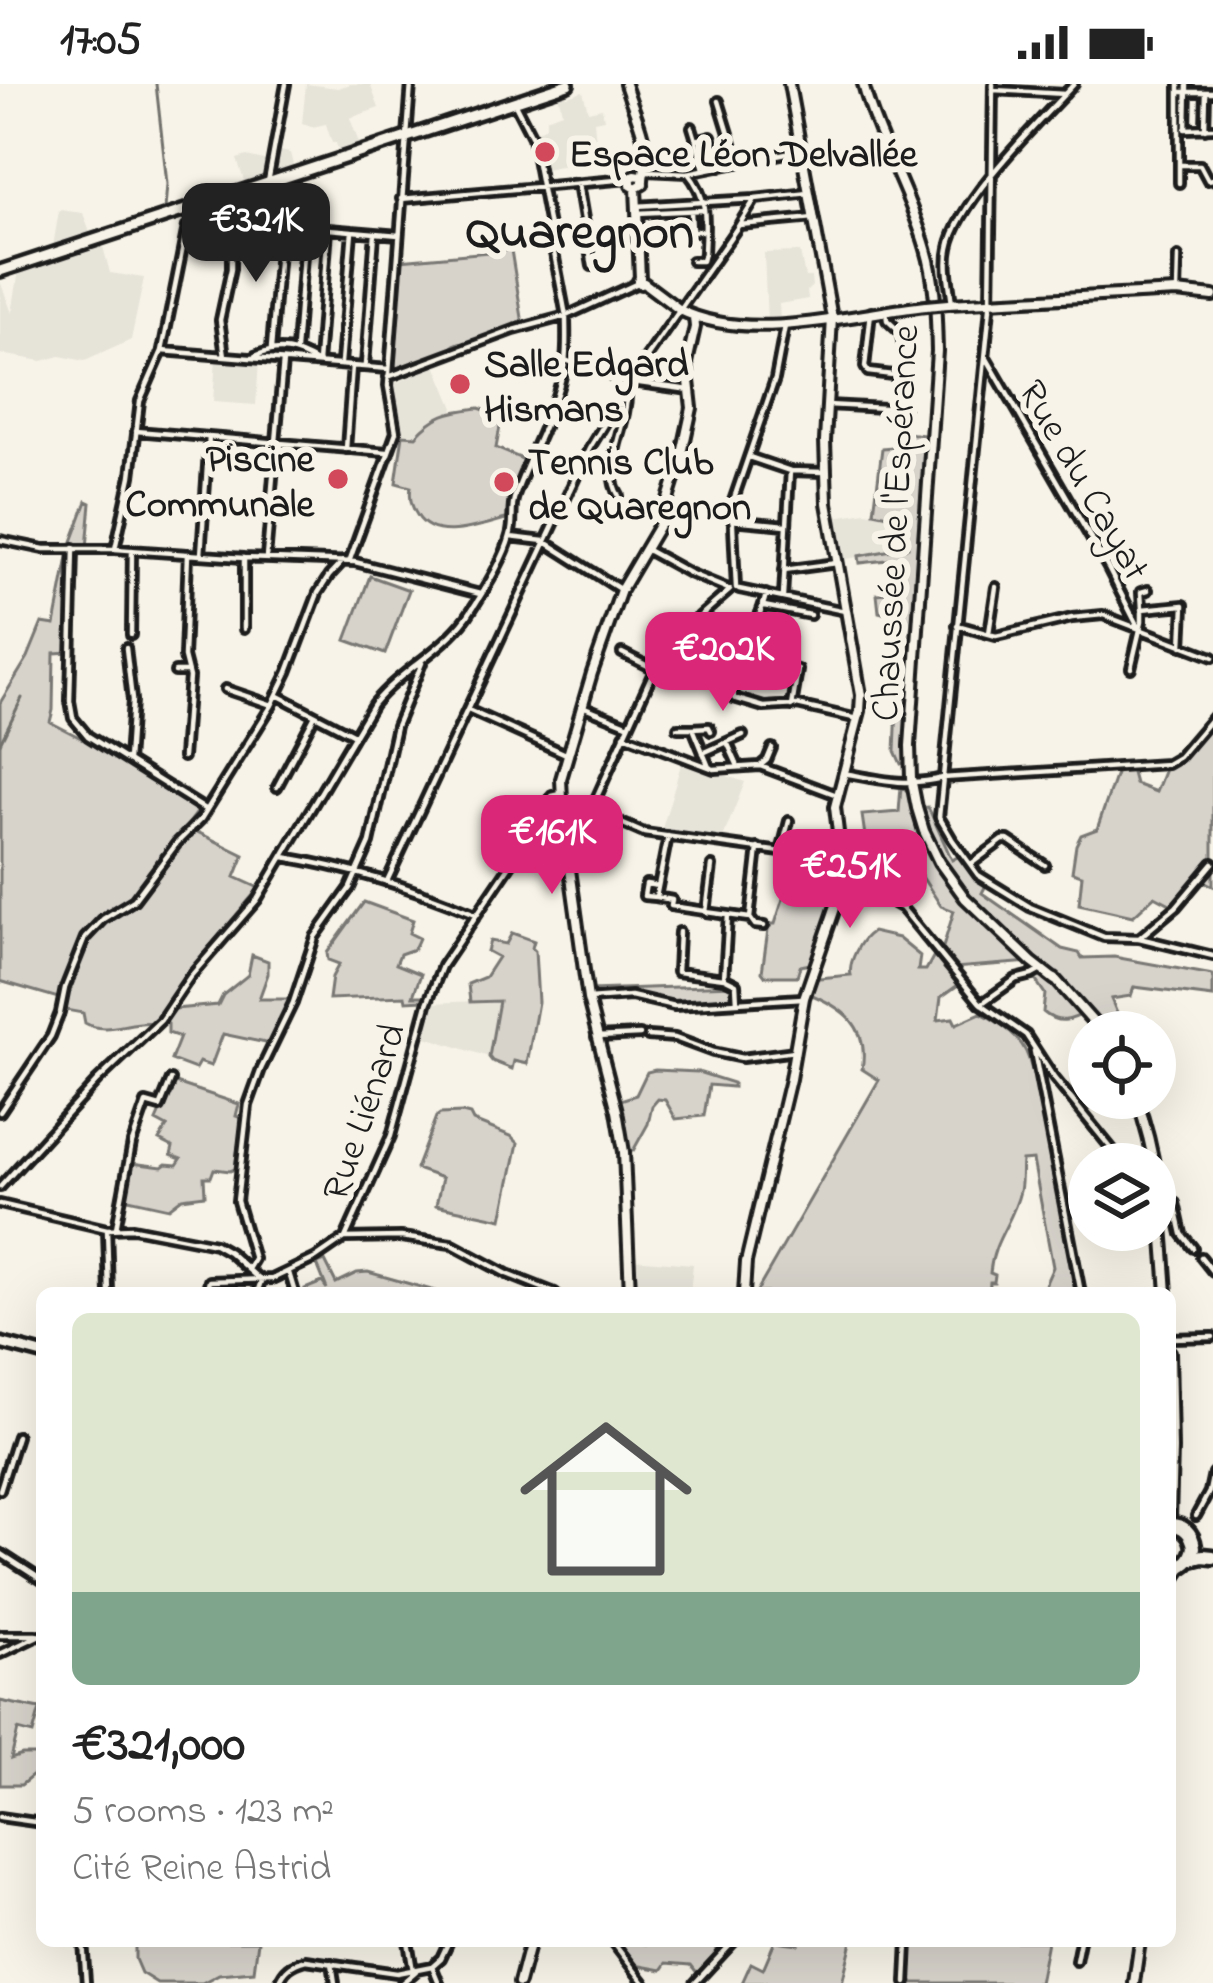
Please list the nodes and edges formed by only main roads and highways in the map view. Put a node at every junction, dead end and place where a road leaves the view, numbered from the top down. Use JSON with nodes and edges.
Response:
{"nodes":[{"id":1,"x":568,"y":84,"type":"edge"},
{"id":2,"x":0,"y":271,"type":"edge"},
{"id":3,"x":0,"y":1343,"type":"edge"},
{"id":4,"x":36,"y":1352,"type":"edge"},
{"id":5,"x":1176,"y":1522,"type":"edge"},
{"id":6,"x":1193,"y":1540,"type":"junction"},
{"id":7,"x":1213,"y":1553,"type":"edge"},
{"id":8,"x":1181,"y":1564,"type":"edge"}],
"edges":[{"from":1,"to":2,"type":"main road"},
{"from":3,"to":4,"type":"main road"},
{"from":5,"to":6,"type":"highway"},
{"from":6,"to":7,"type":"highway"},
{"from":6,"to":8,"type":"highway"},
{"from":7,"to":8,"type":"highway"}]}
